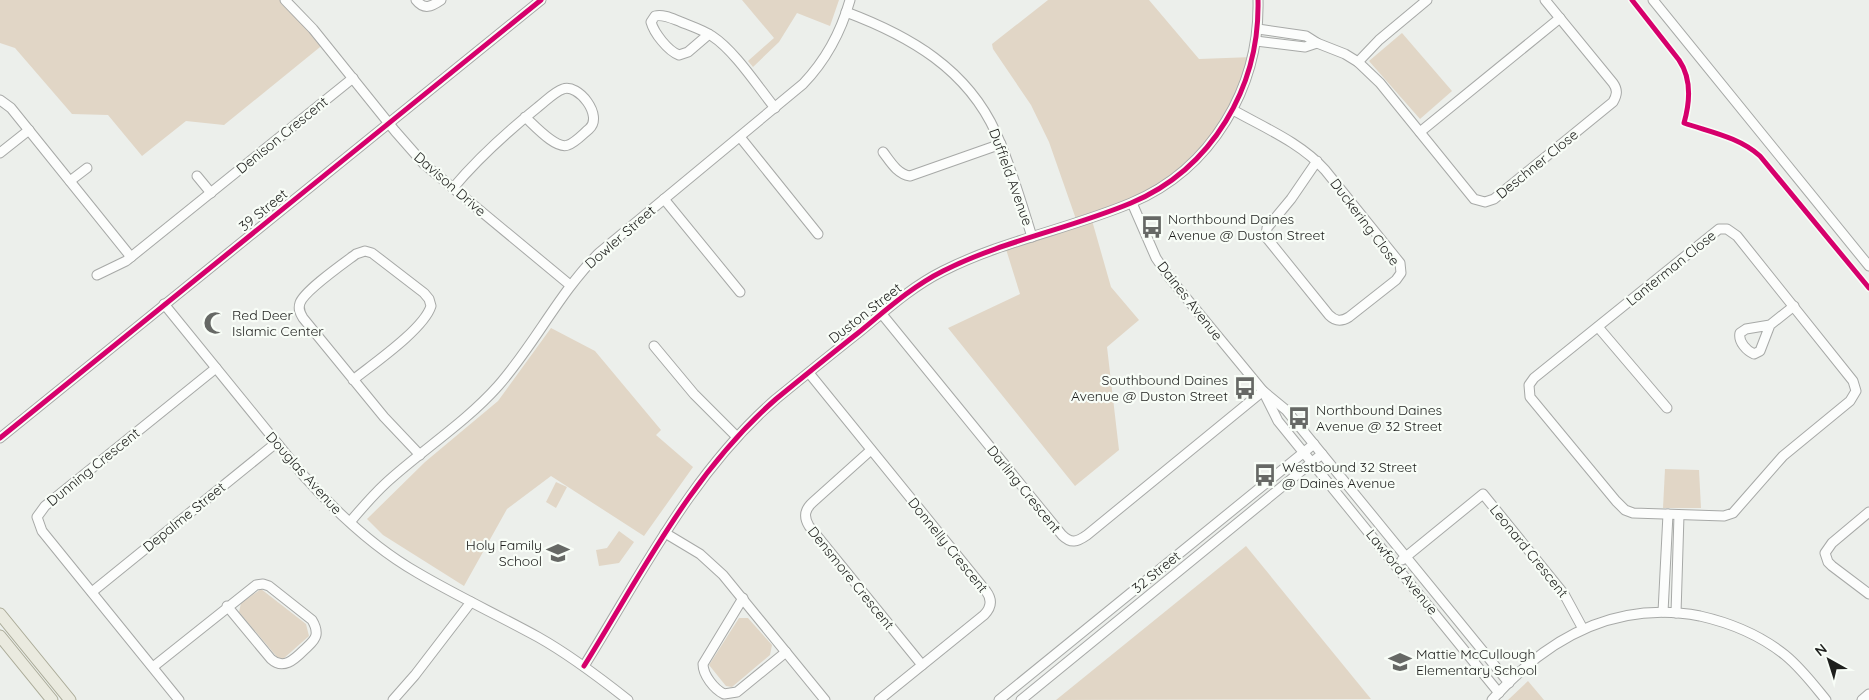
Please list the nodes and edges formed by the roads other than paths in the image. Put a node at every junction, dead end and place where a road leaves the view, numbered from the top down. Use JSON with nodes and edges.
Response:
{"nodes":[{"id":1,"x":416,"y":0,"type":"edge"},
{"id":2,"x":441,"y":0,"type":"edge"},
{"id":3,"x":541,"y":0,"type":"edge"},
{"id":4,"x":850,"y":0,"type":"edge"},
{"id":5,"x":1258,"y":0,"type":"edge"},
{"id":6,"x":1427,"y":0,"type":"edge"},
{"id":7,"x":1545,"y":0,"type":"edge"},
{"id":8,"x":1653,"y":0,"type":"edge"},
{"id":9,"x":287,"y":1,"type":"edge"},
{"id":10,"x":846,"y":12,"type":"junction"},
{"id":11,"x":1560,"y":18,"type":"junction"},
{"id":12,"x":1258,"y":29,"type":"junction"},
{"id":13,"x":709,"y":34,"type":"junction"},
{"id":14,"x":1256,"y":41,"type":"junction"},
{"id":15,"x":1317,"y":43,"type":"junction"},
{"id":16,"x":1358,"y":62,"type":"junction"},
{"id":17,"x":353,"y":78,"type":"junction"},
{"id":18,"x":0,"y":100,"type":"edge"},
{"id":19,"x":775,"y":108,"type":"junction"},
{"id":20,"x":1234,"y":110,"type":"junction"},
{"id":21,"x":525,"y":117,"type":"junction"},
{"id":22,"x":389,"y":123,"type":"junction"},
{"id":23,"x":29,"y":130,"type":"junction"},
{"id":24,"x":1420,"y":132,"type":"junction"},
{"id":25,"x":740,"y":138,"type":"junction"},
{"id":26,"x":1001,"y":144,"type":"junction"},
{"id":27,"x":883,"y":152,"type":"dead end"},
{"id":28,"x":0,"y":154,"type":"edge"},
{"id":29,"x":1317,"y":161,"type":"junction"},
{"id":30,"x":87,"y":168,"type":"dead end"},
{"id":31,"x":197,"y":176,"type":"dead end"},
{"id":32,"x":70,"y":181,"type":"junction"},
{"id":33,"x":453,"y":188,"type":"junction"},
{"id":34,"x":210,"y":193,"type":"junction"},
{"id":35,"x":664,"y":199,"type":"junction"},
{"id":36,"x":1132,"y":203,"type":"junction"},
{"id":37,"x":818,"y":234,"type":"dead end"},
{"id":38,"x":1032,"y":237,"type":"junction"},
{"id":39,"x":131,"y":257,"type":"junction"},
{"id":40,"x":1869,"y":266,"type":"edge"},
{"id":41,"x":97,"y":276,"type":"dead end"},
{"id":42,"x":570,"y":285,"type":"junction"},
{"id":43,"x":740,"y":292,"type":"dead end"},
{"id":44,"x":164,"y":304,"type":"junction"},
{"id":45,"x":1794,"y":306,"type":"junction"},
{"id":46,"x":881,"y":313,"type":"junction"},
{"id":47,"x":1770,"y":325,"type":"dead end"},
{"id":48,"x":1598,"y":327,"type":"junction"},
{"id":49,"x":654,"y":346,"type":"dead end"},
{"id":50,"x":216,"y":368,"type":"junction"},
{"id":51,"x":809,"y":372,"type":"junction"},
{"id":52,"x":354,"y":380,"type":"junction"},
{"id":53,"x":1263,"y":391,"type":"junction"},
{"id":54,"x":1667,"y":408,"type":"dead end"},
{"id":55,"x":737,"y":437,"type":"junction"},
{"id":56,"x":0,"y":438,"type":"edge"},
{"id":57,"x":276,"y":443,"type":"junction"},
{"id":58,"x":1314,"y":444,"type":"junction"},
{"id":59,"x":871,"y":450,"type":"junction"},
{"id":60,"x":1304,"y":452,"type":"junction"},
{"id":61,"x":420,"y":454,"type":"junction"},
{"id":62,"x":1322,"y":454,"type":"junction"},
{"id":63,"x":1312,"y":463,"type":"junction"},
{"id":64,"x":1869,"y":512,"type":"edge"},
{"id":65,"x":1668,"y":514,"type":"junction"},
{"id":66,"x":1679,"y":515,"type":"junction"},
{"id":67,"x":350,"y":522,"type":"junction"},
{"id":68,"x":665,"y":533,"type":"junction"},
{"id":69,"x":1406,"y":557,"type":"junction"},
{"id":70,"x":1396,"y":565,"type":"junction"},
{"id":71,"x":92,"y":592,"type":"junction"},
{"id":72,"x":1869,"y":594,"type":"edge"},
{"id":73,"x":742,"y":598,"type":"junction"},
{"id":74,"x":471,"y":602,"type":"junction"},
{"id":75,"x":228,"y":606,"type":"junction"},
{"id":76,"x":1663,"y":612,"type":"junction"},
{"id":77,"x":1676,"y":613,"type":"junction"},
{"id":78,"x":0,"y":614,"type":"edge"},
{"id":79,"x":1583,"y":628,"type":"junction"},
{"id":80,"x":0,"y":636,"type":"edge"},
{"id":81,"x":786,"y":652,"type":"junction"},
{"id":82,"x":922,"y":665,"type":"junction"},
{"id":83,"x":584,"y":666,"type":"junction"},
{"id":84,"x":153,"y":667,"type":"junction"},
{"id":85,"x":1509,"y":683,"type":"junction"},
{"id":86,"x":1499,"y":693,"type":"junction"},
{"id":87,"x":1869,"y":694,"type":"edge"},
{"id":88,"x":52,"y":700,"type":"edge"},
{"id":89,"x":70,"y":700,"type":"edge"},
{"id":90,"x":180,"y":700,"type":"edge"},
{"id":91,"x":393,"y":700,"type":"edge"},
{"id":92,"x":628,"y":700,"type":"edge"},
{"id":93,"x":825,"y":700,"type":"edge"},
{"id":94,"x":880,"y":700,"type":"edge"},
{"id":95,"x":999,"y":700,"type":"edge"},
{"id":96,"x":1021,"y":700,"type":"edge"},
{"id":97,"x":1492,"y":700,"type":"edge"},
{"id":98,"x":1826,"y":700,"type":"edge"},
{"id":99,"x":1862,"y":700,"type":"edge"}],
"edges":[{"from":1,"to":2,"type":"street"},
{"from":3,"to":22,"type":"street","name":"39 Street"},
{"from":4,"to":10,"type":"street","name":"Dowler Street"},
{"from":5,"to":12,"type":"street","name":"Duston Street"},
{"from":6,"to":16,"type":"street"},
{"from":7,"to":11,"type":"street","name":"Deschner Close"},
{"from":8,"to":40,"type":"street"},
{"from":9,"to":17,"type":"street","name":"Davison Drive"},
{"from":10,"to":19,"type":"street","name":"Dowler Street"},
{"from":10,"to":26,"type":"street","name":"Duffield Avenue"},
{"from":11,"to":24,"type":"street"},
{"from":11,"to":24,"type":"street","name":"Deschner Close"},
{"from":12,"to":14,"type":"street","name":"Duston Street"},
{"from":12,"to":15,"type":"street","name":"Deschner Close"},
{"from":13,"to":13,"type":"street"},
{"from":13,"to":19,"type":"street"},
{"from":14,"to":15,"type":"street","name":"Deschner Close"},
{"from":14,"to":20,"type":"street","name":"Duston Street"},
{"from":15,"to":16,"type":"street","name":"Deschner Close"},
{"from":16,"to":24,"type":"street","name":"Deschner Close"},
{"from":17,"to":22,"type":"street","name":"Davison Drive"},
{"from":17,"to":34,"type":"street","name":"Denison Crescent"},
{"from":18,"to":23,"type":"street"},
{"from":19,"to":25,"type":"street","name":"Dowler Street"},
{"from":20,"to":29,"type":"street","name":"Duckering Close"},
{"from":20,"to":36,"type":"street","name":"Duston Street"},
{"from":21,"to":21,"type":"street"},
{"from":21,"to":33,"type":"street"},
{"from":22,"to":33,"type":"street","name":"Davison Drive"},
{"from":22,"to":44,"type":"street","name":"39 Street"},
{"from":23,"to":28,"type":"street"},
{"from":23,"to":32,"type":"street"},
{"from":25,"to":35,"type":"street","name":"Dowler Street"},
{"from":25,"to":37,"type":"street"},
{"from":26,"to":27,"type":"street"},
{"from":26,"to":38,"type":"street","name":"Duffield Avenue"},
{"from":29,"to":29,"type":"street","name":"Duckering Close"},
{"from":30,"to":32,"type":"street"},
{"from":31,"to":34,"type":"street"},
{"from":32,"to":39,"type":"street"},
{"from":33,"to":42,"type":"street","name":"Davison Drive"},
{"from":34,"to":39,"type":"street","name":"Denison Crescent"},
{"from":35,"to":42,"type":"street","name":"Dowler Street"},
{"from":35,"to":43,"type":"street"},
{"from":36,"to":38,"type":"street","name":"Duston Street"},
{"from":36,"to":53,"type":"street","name":"Daines Avenue"},
{"from":38,"to":46,"type":"street","name":"Duston Street"},
{"from":39,"to":41,"type":"street","name":"Denison Crescent"},
{"from":42,"to":61,"type":"street","name":"Dowler Street"},
{"from":44,"to":50,"type":"street","name":"Douglas Avenue"},
{"from":44,"to":56,"type":"street","name":"39 Street"},
{"from":45,"to":47,"type":"street"},
{"from":45,"to":48,"type":"street","name":"Lanterman Close"},
{"from":45,"to":66,"type":"street","name":"Lanterman Close"},
{"from":46,"to":51,"type":"street","name":"Duston Street"},
{"from":46,"to":53,"type":"street","name":"Darling Crescent"},
{"from":48,"to":54,"type":"street"},
{"from":48,"to":65,"type":"street","name":"Lanterman Close"},
{"from":49,"to":55,"type":"street"},
{"from":50,"to":57,"type":"street","name":"Douglas Avenue"},
{"from":50,"to":71,"type":"street","name":"Dunning Crescent"},
{"from":51,"to":55,"type":"street","name":"Duston Street"},
{"from":51,"to":59,"type":"street","name":"Donnelly Crescent"},
{"from":52,"to":52,"type":"street"},
{"from":52,"to":61,"type":"street"},
{"from":53,"to":58,"type":"street","name":"Daines Avenue"},
{"from":53,"to":60,"type":"street","name":"Daines Avenue"},
{"from":55,"to":68,"type":"street","name":"Duston Street"},
{"from":57,"to":67,"type":"street","name":"Douglas Avenue"},
{"from":57,"to":71,"type":"street","name":"Depalme Street"},
{"from":58,"to":60,"type":"street","name":"32 Street"},
{"from":58,"to":62,"type":"street","name":"Daines Avenue"},
{"from":59,"to":82,"type":"street","name":"Densmore Crescent"},
{"from":59,"to":82,"type":"street","name":"Donnelly Crescent"},
{"from":60,"to":63,"type":"street","name":"Lawford Avenue"},
{"from":60,"to":95,"type":"street","name":"32 Street"},
{"from":61,"to":67,"type":"street","name":"Dowler Street"},
{"from":62,"to":63,"type":"street","name":"32 Street"},
{"from":62,"to":69,"type":"street","name":"Lawford Avenue"},
{"from":63,"to":70,"type":"street","name":"Lawford Avenue"},
{"from":63,"to":96,"type":"street","name":"32 Street"},
{"from":64,"to":72,"type":"street"},
{"from":65,"to":66,"type":"street","name":"Lanterman Close"},
{"from":65,"to":76,"type":"street"},
{"from":66,"to":77,"type":"street"},
{"from":67,"to":74,"type":"street","name":"Douglas Avenue"},
{"from":68,"to":73,"type":"street"},
{"from":68,"to":83,"type":"street","name":"Duston Street"},
{"from":69,"to":70,"type":"street","name":"Leonard Crescent"},
{"from":69,"to":79,"type":"street","name":"Leonard Crescent"},
{"from":69,"to":85,"type":"street","name":"Lawford Avenue"},
{"from":70,"to":86,"type":"street","name":"Lawford Avenue"},
{"from":71,"to":84,"type":"street","name":"Dunning Crescent"},
{"from":73,"to":81,"type":"street"},
{"from":73,"to":81,"type":"street"},
{"from":74,"to":83,"type":"street","name":"Douglas Avenue"},
{"from":74,"to":91,"type":"street"},
{"from":75,"to":75,"type":"street"},
{"from":75,"to":84,"type":"street"},
{"from":76,"to":77,"type":"street"},
{"from":76,"to":79,"type":"street"},
{"from":77,"to":98,"type":"street"},
{"from":78,"to":89,"type":"main road"},
{"from":79,"to":85,"type":"street"},
{"from":80,"to":88,"type":"main road"},
{"from":81,"to":93,"type":"street"},
{"from":82,"to":94,"type":"street","name":"Donnelly Crescent"},
{"from":83,"to":92,"type":"street","name":"Douglas Avenue"},
{"from":84,"to":90,"type":"street","name":"Dunning Crescent"},
{"from":85,"to":86,"type":"street"},
{"from":86,"to":97,"type":"street"},
{"from":87,"to":99,"type":"street"}]}
